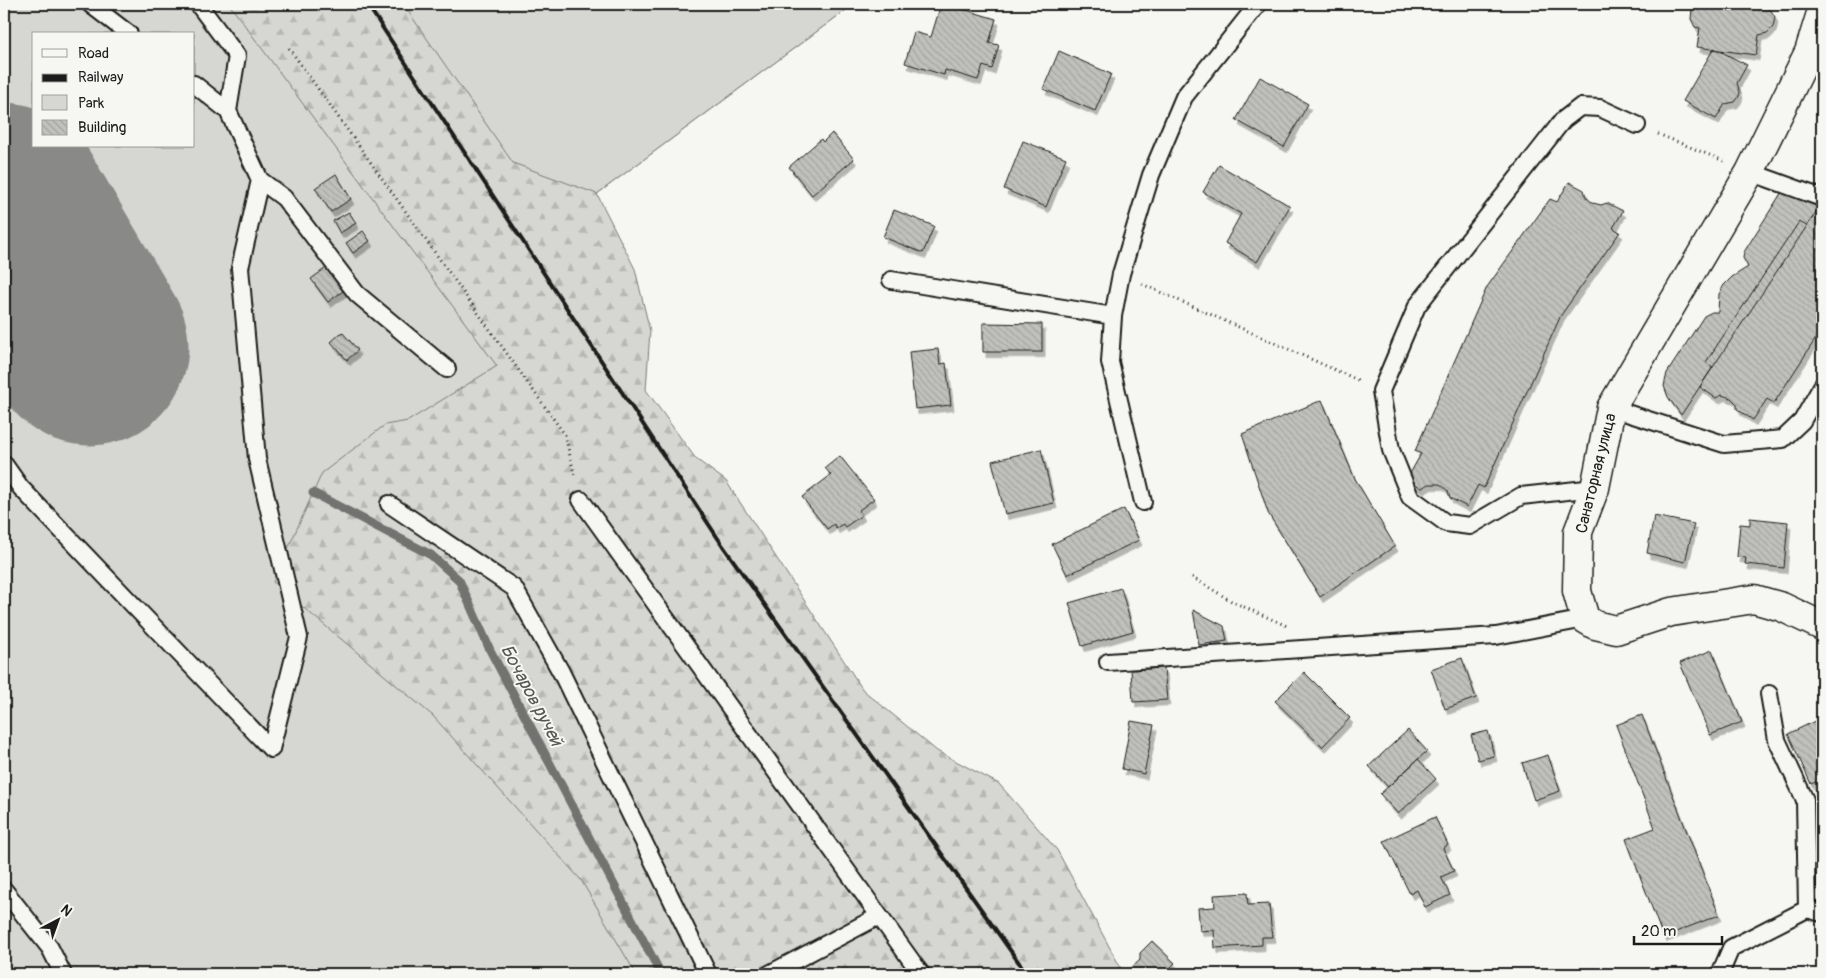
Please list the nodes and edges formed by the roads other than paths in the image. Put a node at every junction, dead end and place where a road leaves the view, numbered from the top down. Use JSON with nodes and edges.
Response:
{"nodes":[{"id":1,"x":90,"y":4,"type":"edge"},
{"id":2,"x":198,"y":4,"type":"edge"},
{"id":3,"x":1258,"y":4,"type":"edge"},
{"id":4,"x":1822,"y":10,"type":"edge"},
{"id":5,"x":126,"y":32,"type":"edge"},
{"id":6,"x":195,"y":85,"type":"edge"},
{"id":7,"x":228,"y":111,"type":"junction"},
{"id":8,"x":1637,"y":125,"type":"road end"},
{"id":9,"x":1750,"y":172,"type":"junction"},
{"id":10,"x":260,"y":180,"type":"junction"},
{"id":11,"x":1822,"y":198,"type":"edge"},
{"id":12,"x":891,"y":280,"type":"dead end"},
{"id":13,"x":1113,"y":316,"type":"junction"},
{"id":14,"x":447,"y":369,"type":"dead end"},
{"id":15,"x":1822,"y":386,"type":"edge"},
{"id":16,"x":1611,"y":408,"type":"junction"},
{"id":17,"x":4,"y":464,"type":"edge"},
{"id":18,"x":1595,"y":488,"type":"junction"},
{"id":19,"x":581,"y":500,"type":"road end"},
{"id":20,"x":1143,"y":502,"type":"dead end"},
{"id":21,"x":389,"y":504,"type":"dead end"},
{"id":22,"x":1585,"y":619,"type":"junction"},
{"id":23,"x":1822,"y":626,"type":"edge"},
{"id":24,"x":1108,"y":662,"type":"dead end"},
{"id":25,"x":1769,"y":694,"type":"dead end"},
{"id":26,"x":4,"y":890,"type":"edge"},
{"id":27,"x":1815,"y":911,"type":"edge"},
{"id":28,"x":879,"y":916,"type":"junction"},
{"id":29,"x":63,"y":974,"type":"edge"},
{"id":30,"x":708,"y":974,"type":"edge"},
{"id":31,"x":769,"y":974,"type":"edge"},
{"id":32,"x":921,"y":974,"type":"edge"},
{"id":33,"x":1720,"y":974,"type":"edge"}],
"edges":[{"from":1,"to":5,"type":"lane"},
{"from":2,"to":7,"type":"lane"},
{"from":3,"to":13,"type":"lane"},
{"from":4,"to":9,"type":"street","name":"Санаторная улица"},
{"from":6,"to":7,"type":"lane"},
{"from":7,"to":10,"type":"lane"},
{"from":8,"to":18,"type":"lane"},
{"from":9,"to":11,"type":"lane"},
{"from":9,"to":16,"type":"street","name":"Санаторная улица"},
{"from":10,"to":14,"type":"lane"},
{"from":10,"to":17,"type":"lane"},
{"from":12,"to":13,"type":"lane"},
{"from":13,"to":20,"type":"lane"},
{"from":15,"to":16,"type":"lane"},
{"from":16,"to":18,"type":"street","name":"Санаторная улица"},
{"from":18,"to":22,"type":"street","name":"Санаторная улица"},
{"from":19,"to":28,"type":"lane"},
{"from":21,"to":30,"type":"lane"},
{"from":22,"to":23,"type":"street"},
{"from":22,"to":24,"type":"lane"},
{"from":25,"to":27,"type":"lane"},
{"from":26,"to":29,"type":"lane"},
{"from":27,"to":33,"type":"lane"},
{"from":28,"to":31,"type":"lane"},
{"from":28,"to":32,"type":"lane"}]}
